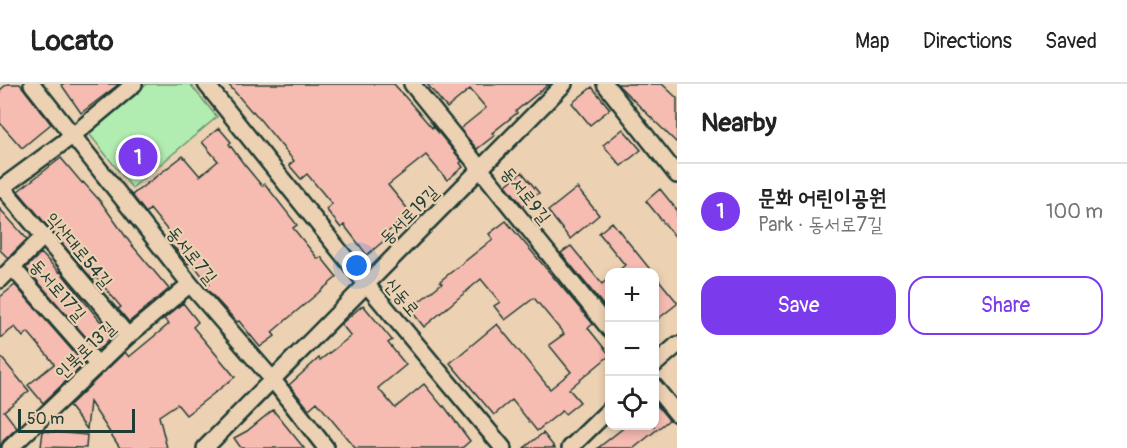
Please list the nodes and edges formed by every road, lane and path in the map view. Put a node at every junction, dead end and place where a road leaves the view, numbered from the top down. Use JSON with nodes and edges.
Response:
{"nodes":[{"id":1,"x":32,"y":84,"type":"edge"},
{"id":2,"x":134,"y":84,"type":"edge"},
{"id":3,"x":206,"y":84,"type":"edge"},
{"id":4,"x":412,"y":84,"type":"edge"},
{"id":5,"x":564,"y":84,"type":"edge"},
{"id":6,"x":605,"y":84,"type":"edge"},
{"id":7,"x":72,"y":136,"type":"junction"},
{"id":8,"x":480,"y":170,"type":"junction"},
{"id":9,"x":677,"y":175,"type":"edge"},
{"id":10,"x":1,"y":188,"type":"edge"},
{"id":11,"x":43,"y":237,"type":"junction"},
{"id":12,"x":13,"y":268,"type":"junction"},
{"id":13,"x":0,"y":280,"type":"edge"},
{"id":14,"x":190,"y":284,"type":"junction"},
{"id":15,"x":367,"y":285,"type":"junction"},
{"id":16,"x":605,"y":325,"type":"edge"},
{"id":17,"x":128,"y":336,"type":"junction"},
{"id":18,"x":677,"y":345,"type":"edge"},
{"id":19,"x":659,"y":361,"type":"edge"},
{"id":20,"x":98,"y":365,"type":"junction"},
{"id":21,"x":273,"y":380,"type":"junction"},
{"id":22,"x":659,"y":392,"type":"edge"},
{"id":23,"x":605,"y":413,"type":"edge"},
{"id":24,"x":677,"y":414,"type":"edge"},
{"id":25,"x":10,"y":448,"type":"edge"},
{"id":26,"x":205,"y":448,"type":"edge"},
{"id":27,"x":326,"y":448,"type":"edge"},
{"id":28,"x":503,"y":448,"type":"edge"},
{"id":29,"x":570,"y":448,"type":"edge"}],
"edges":[{"from":1,"to":7,"type":"street","name":"동서로7길"},
{"from":2,"to":7,"type":"street","name":"익산대로54길"},
{"from":3,"to":15,"type":"street","name":"신동로"},
{"from":4,"to":8,"type":"street","name":"동서로9길"},
{"from":5,"to":8,"type":"street","name":"동서로19길"},
{"from":6,"to":9,"type":"street"},
{"from":7,"to":10,"type":"street","name":"익산대로54길"},
{"from":7,"to":14,"type":"street","name":"동서로7길"},
{"from":8,"to":15,"type":"street","name":"동서로19길"},
{"from":8,"to":16,"type":"street","name":"동서로9길"},
{"from":10,"to":11,"type":"street","name":"익산대로54길"},
{"from":11,"to":12,"type":"street","name":"동서로17길"},
{"from":11,"to":17,"type":"street","name":"익산대로54길"},
{"from":12,"to":13,"type":"street","name":"동서로17길"},
{"from":12,"to":20,"type":"street","name":"동서로17길"},
{"from":14,"to":17,"type":"street","name":"인북로13길"},
{"from":14,"to":21,"type":"street","name":"동서로7길"},
{"from":15,"to":21,"type":"street","name":"동서로19길"},
{"from":15,"to":28,"type":"street","name":"신동로"},
{"from":17,"to":20,"type":"street","name":"인북로13길"},
{"from":18,"to":19,"type":"street"},
{"from":20,"to":25,"type":"street","name":"인북로13길"},
{"from":21,"to":26,"type":"street","name":"동서로19길"},
{"from":21,"to":27,"type":"street","name":"동서로7길"},
{"from":22,"to":24,"type":"street"},
{"from":23,"to":29,"type":"street"}]}
